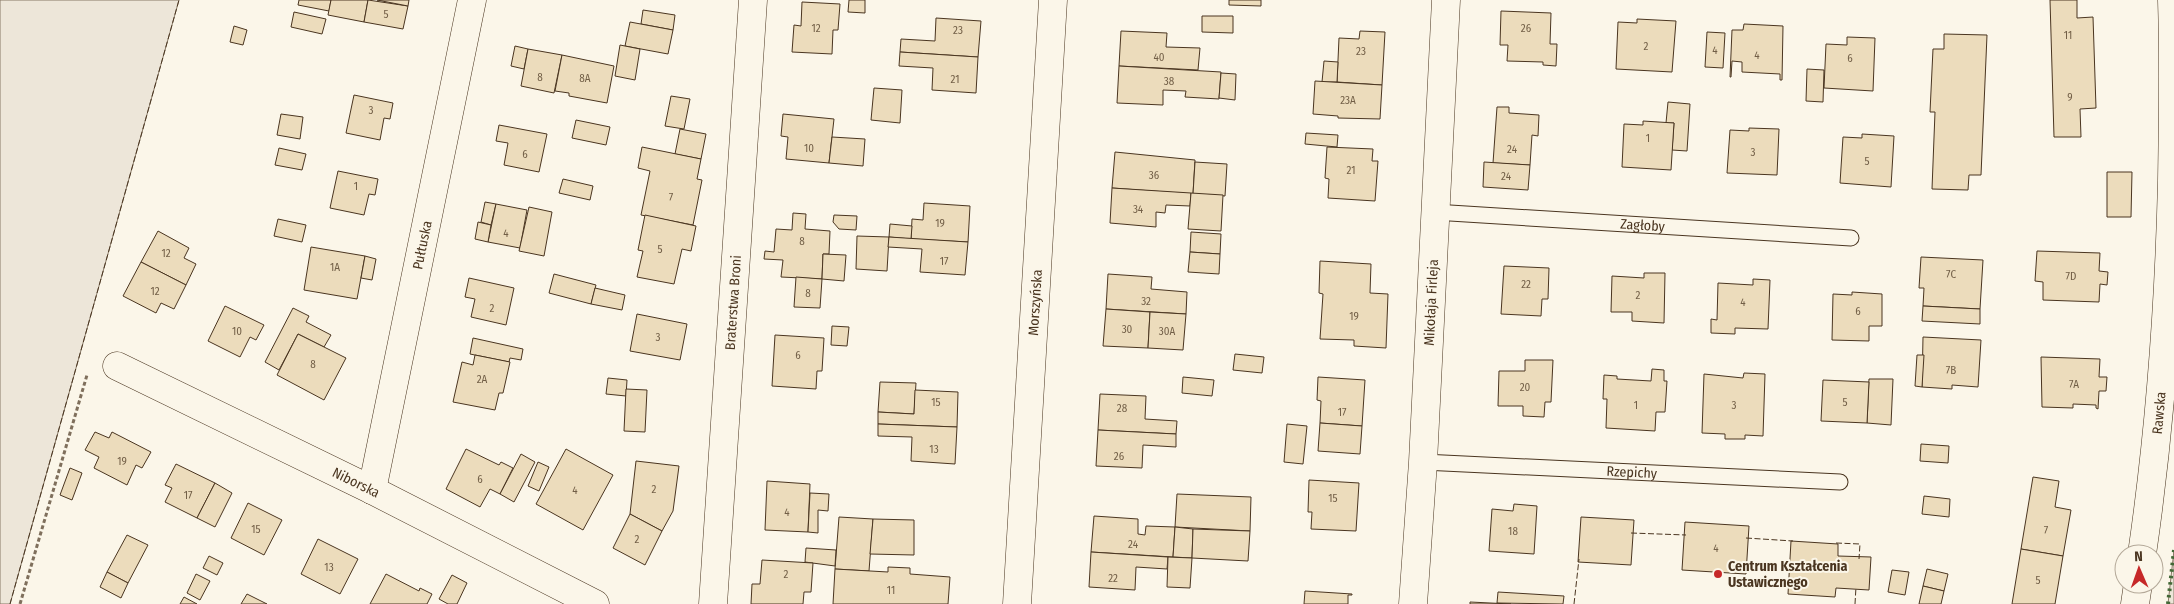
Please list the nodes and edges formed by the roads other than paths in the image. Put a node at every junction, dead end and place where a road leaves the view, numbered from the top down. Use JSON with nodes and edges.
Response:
{"nodes":[{"id":1,"x":472,"y":0,"type":"edge"},
{"id":2,"x":752,"y":0,"type":"edge"},
{"id":3,"x":1053,"y":0,"type":"edge"},
{"id":4,"x":1446,"y":0,"type":"edge"},
{"id":5,"x":2172,"y":0,"type":"edge"},
{"id":6,"x":1434,"y":212,"type":"junction"},
{"id":7,"x":1851,"y":238,"type":"dead end"},
{"id":8,"x":117,"y":366,"type":"road end"},
{"id":9,"x":1423,"y":462,"type":"junction"},
{"id":10,"x":1840,"y":482,"type":"dead end"},
{"id":11,"x":372,"y":490,"type":"junction"},
{"id":12,"x":2143,"y":544,"type":"edge"},
{"id":13,"x":595,"y":604,"type":"edge"},
{"id":14,"x":713,"y":604,"type":"edge"},
{"id":15,"x":1017,"y":604,"type":"edge"},
{"id":16,"x":1413,"y":604,"type":"edge"}],
"edges":[{"from":1,"to":11,"type":"street","name":"Pułtuska"},
{"from":2,"to":14,"type":"street","name":"Braterstwa Broni"},
{"from":3,"to":15,"type":"street","name":"Morszyńska"},
{"from":4,"to":6,"type":"street","name":"Mikołaja Firleja"},
{"from":5,"to":12,"type":"street","name":"Rawska"},
{"from":6,"to":7,"type":"lane","name":"Zagłoby"},
{"from":6,"to":9,"type":"street","name":"Mikołaja Firleja"},
{"from":8,"to":11,"type":"street","name":"Niborska"},
{"from":9,"to":10,"type":"lane","name":"Rzepichy"},
{"from":9,"to":16,"type":"street","name":"Mikołaja Firleja"},
{"from":11,"to":13,"type":"street","name":"Niborska"}]}
